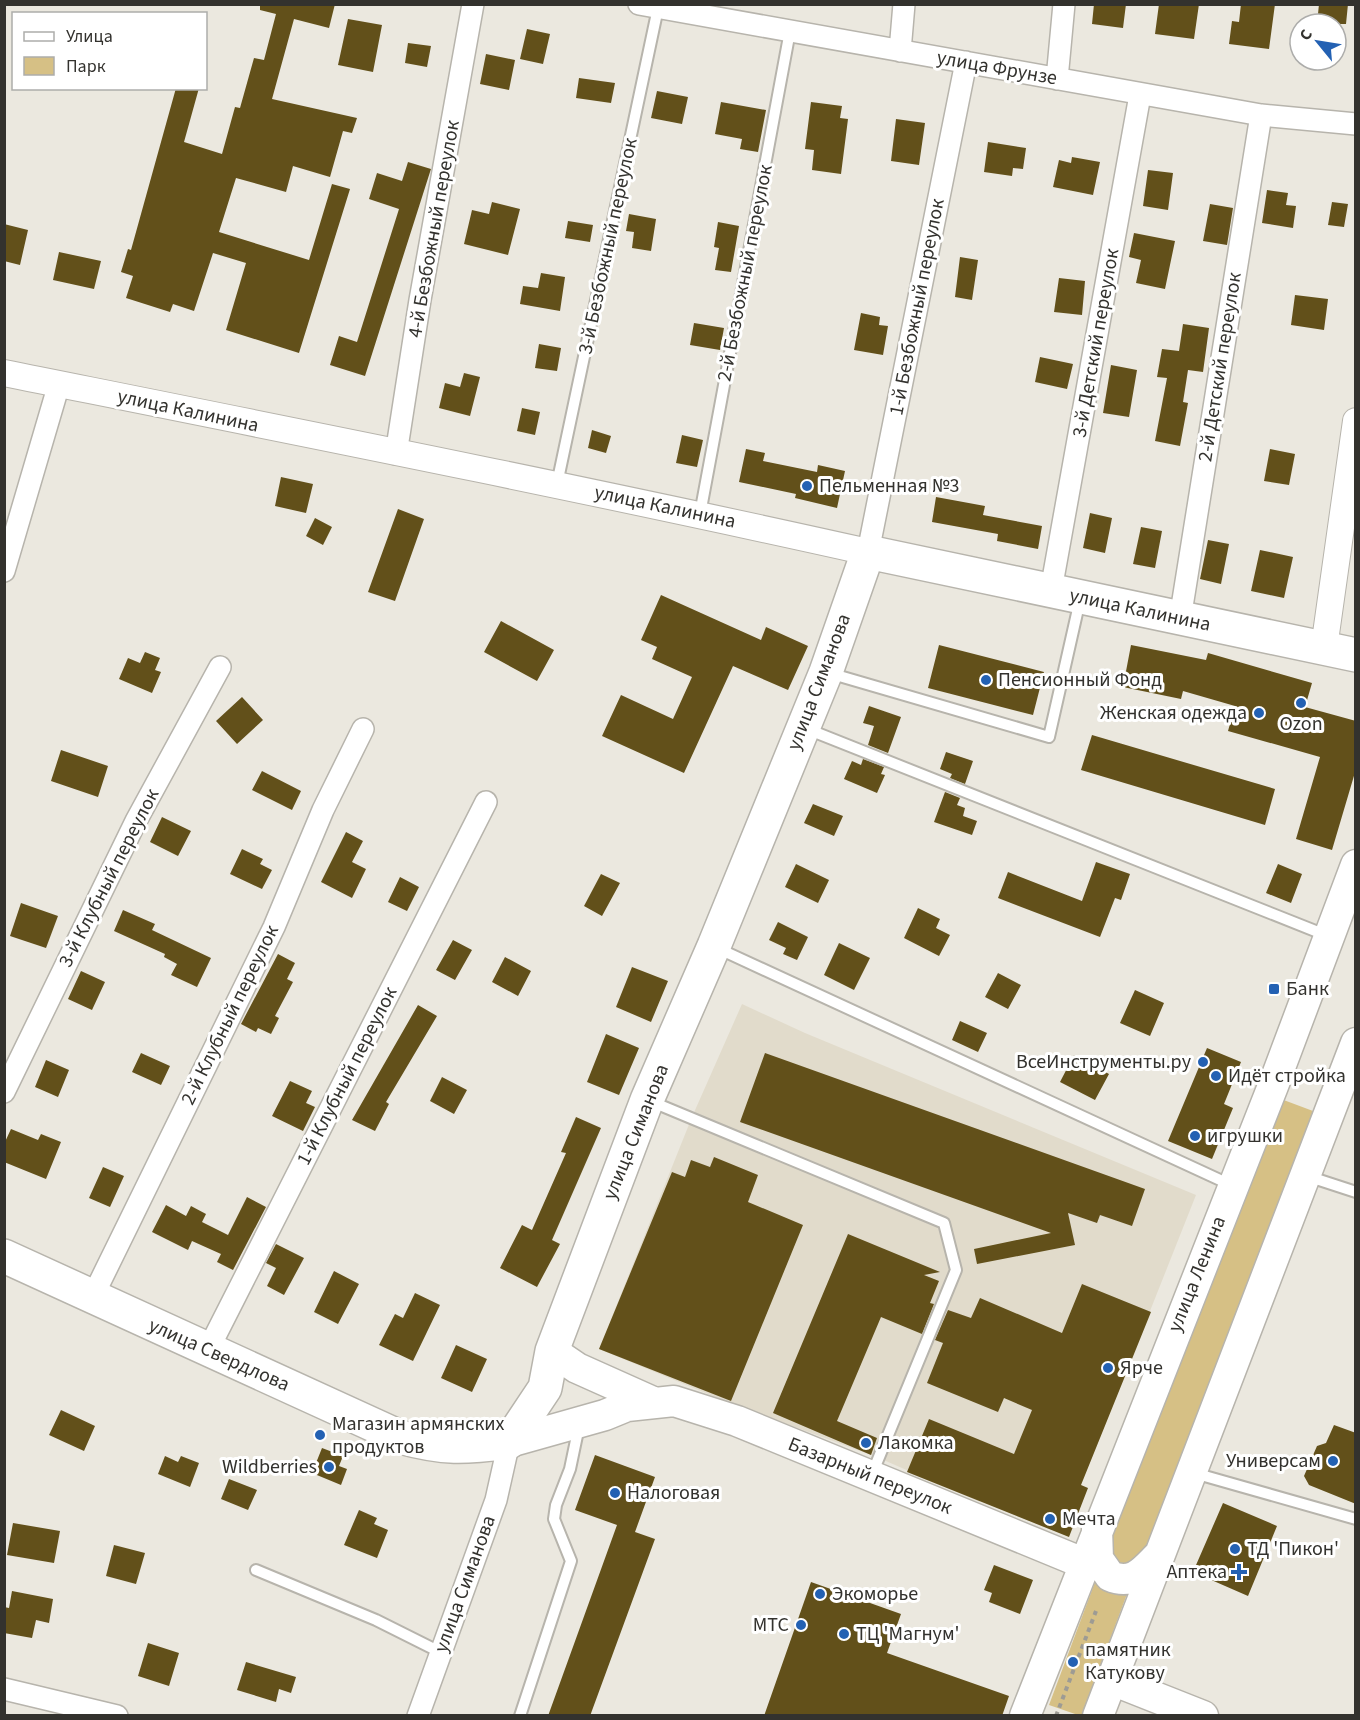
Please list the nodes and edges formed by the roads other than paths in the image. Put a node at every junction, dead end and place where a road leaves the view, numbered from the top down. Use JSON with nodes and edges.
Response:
{"nodes":[{"id":1,"x":473,"y":4,"type":"edge"},
{"id":2,"x":904,"y":4,"type":"edge"},
{"id":3,"x":1064,"y":4,"type":"edge"},
{"id":4,"x":648,"y":6,"type":"edge"},
{"id":5,"x":790,"y":31,"type":"junction"},
{"id":6,"x":900,"y":51,"type":"junction"},
{"id":7,"x":966,"y":62,"type":"junction"},
{"id":8,"x":1058,"y":79,"type":"junction"},
{"id":9,"x":1140,"y":94,"type":"junction"},
{"id":10,"x":1261,"y":115,"type":"junction"},
{"id":11,"x":1356,"y":123,"type":"edge"},
{"id":12,"x":4,"y":373,"type":"edge"},
{"id":13,"x":59,"y":384,"type":"junction"},
{"id":14,"x":1356,"y":421,"type":"edge"},
{"id":15,"x":396,"y":454,"type":"junction"},
{"id":16,"x":557,"y":484,"type":"junction"},
{"id":17,"x":700,"y":514,"type":"junction"},
{"id":18,"x":868,"y":552,"type":"junction"},
{"id":19,"x":4,"y":571,"type":"edge"},
{"id":20,"x":1066,"y":594,"type":"junction"},
{"id":21,"x":1180,"y":619,"type":"junction"},
{"id":22,"x":1324,"y":648,"type":"junction"},
{"id":23,"x":1356,"y":655,"type":"edge"},
{"id":24,"x":220,"y":667,"type":"dead end"},
{"id":25,"x":826,"y":672,"type":"junction"},
{"id":26,"x":802,"y":727,"type":"junction"},
{"id":27,"x":363,"y":729,"type":"dead end"},
{"id":28,"x":486,"y":802,"type":"dead end"},
{"id":29,"x":1356,"y":865,"type":"edge"},
{"id":30,"x":1329,"y":937,"type":"junction"},
{"id":31,"x":714,"y":946,"type":"junction"},
{"id":32,"x":1356,"y":1043,"type":"edge"},
{"id":33,"x":4,"y":1092,"type":"edge"},
{"id":34,"x":647,"y":1100,"type":"junction"},
{"id":35,"x":1304,"y":1175,"type":"junction"},
{"id":36,"x":1232,"y":1186,"type":"junction"},
{"id":37,"x":1356,"y":1192,"type":"edge"},
{"id":38,"x":4,"y":1256,"type":"edge"},
{"id":39,"x":92,"y":1298,"type":"junction"},
{"id":40,"x":208,"y":1350,"type":"junction"},
{"id":41,"x":552,"y":1351,"type":"junction"},
{"id":42,"x":653,"y":1402,"type":"junction"},
{"id":43,"x":579,"y":1423,"type":"junction"},
{"id":44,"x":509,"y":1442,"type":"junction"},
{"id":45,"x":1191,"y":1472,"type":"junction"},
{"id":46,"x":871,"y":1477,"type":"junction"},
{"id":47,"x":1356,"y":1519,"type":"edge"},
{"id":48,"x":1097,"y":1528,"type":"junction"},
{"id":49,"x":1159,"y":1555,"type":"junction"},
{"id":50,"x":1083,"y":1563,"type":"junction"},
{"id":51,"x":256,"y":1570,"type":"dead end"},
{"id":52,"x":440,"y":1652,"type":"junction"},
{"id":53,"x":1112,"y":1680,"type":"junction"},
{"id":54,"x":4,"y":1689,"type":"edge"},
{"id":55,"x":117,"y":1716,"type":"edge"},
{"id":56,"x":418,"y":1716,"type":"edge"},
{"id":57,"x":520,"y":1716,"type":"edge"},
{"id":58,"x":1025,"y":1716,"type":"edge"},
{"id":59,"x":1098,"y":1716,"type":"edge"},
{"id":60,"x":1203,"y":1716,"type":"edge"}],
"edges":[{"from":1,"to":15,"type":"street","name":"4-й Безбожный переулок"},
{"from":2,"to":6,"type":"street"},
{"from":3,"to":8,"type":"street"},
{"from":4,"to":5,"type":"street","name":"улица Фрунзе"},
{"from":4,"to":16,"type":"lane","name":"3-й Безбожный переулок"},
{"from":5,"to":6,"type":"street","name":"улица Фрунзе"},
{"from":5,"to":17,"type":"lane","name":"2-й Безбожный переулок"},
{"from":6,"to":7,"type":"street","name":"улица Фрунзе"},
{"from":7,"to":8,"type":"street","name":"улица Фрунзе"},
{"from":7,"to":18,"type":"street","name":"1-й Безбожный переулок"},
{"from":8,"to":9,"type":"street","name":"улица Фрунзе"},
{"from":9,"to":10,"type":"street","name":"улица Фрунзе"},
{"from":9,"to":20,"type":"street","name":"3-й Детский переулок"},
{"from":10,"to":11,"type":"street","name":"улица Фрунзе"},
{"from":10,"to":21,"type":"street","name":"2-й Детский переулок"},
{"from":12,"to":13,"type":"street","name":"улица Калинина"},
{"from":13,"to":15,"type":"street","name":"улица Калинина"},
{"from":13,"to":19,"type":"street"},
{"from":14,"to":22,"type":"street"},
{"from":15,"to":16,"type":"street","name":"улица Калинина"},
{"from":16,"to":17,"type":"street","name":"улица Калинина"},
{"from":17,"to":18,"type":"street","name":"улица Калинина"},
{"from":18,"to":20,"type":"main road","name":"улица Калинина"},
{"from":18,"to":25,"type":"main road","name":"улица Симанова"},
{"from":20,"to":21,"type":"main road","name":"улица Калинина"},
{"from":20,"to":25,"type":"lane"},
{"from":21,"to":22,"type":"main road","name":"улица Калинина"},
{"from":22,"to":23,"type":"main road","name":"улица Калинина"},
{"from":24,"to":33,"type":"street","name":"3-й Клубный переулок"},
{"from":25,"to":26,"type":"main road","name":"улица Симанова"},
{"from":26,"to":30,"type":"lane"},
{"from":26,"to":31,"type":"main road","name":"улица Симанова"},
{"from":27,"to":39,"type":"street","name":"2-й Клубный переулок"},
{"from":28,"to":40,"type":"street","name":"1-й Клубный переулок"},
{"from":29,"to":30,"type":"main road","name":"улица Ленина"},
{"from":30,"to":36,"type":"main road","name":"улица Ленина"},
{"from":31,"to":34,"type":"main road","name":"улица Симанова"},
{"from":31,"to":36,"type":"lane"},
{"from":32,"to":35,"type":"main road"},
{"from":34,"to":41,"type":"main road","name":"улица Симанова"},
{"from":34,"to":46,"type":"lane"},
{"from":35,"to":37,"type":"lane"},
{"from":35,"to":45,"type":"main road"},
{"from":36,"to":48,"type":"main road","name":"улица Ленина"},
{"from":38,"to":39,"type":"main road","name":"улица Свердлова"},
{"from":39,"to":40,"type":"main road","name":"улица Свердлова"},
{"from":40,"to":44,"type":"main road","name":"улица Свердлова"},
{"from":41,"to":42,"type":"main road","name":"Базарный переулок"},
{"from":41,"to":44,"type":"main road","name":"улица Симанова"},
{"from":42,"to":43,"type":"main road","name":"Базарный переулок"},
{"from":42,"to":46,"type":"main road","name":"Базарный переулок"},
{"from":43,"to":44,"type":"main road","name":"Базарный переулок"},
{"from":43,"to":57,"type":"lane"},
{"from":44,"to":52,"type":"street","name":"улица Симанова"},
{"from":45,"to":47,"type":"lane"},
{"from":45,"to":49,"type":"main road"},
{"from":46,"to":50,"type":"main road","name":"Базарный переулок"},
{"from":48,"to":49,"type":"main road"},
{"from":48,"to":50,"type":"main road","name":"улица Ленина"},
{"from":49,"to":53,"type":"main road"},
{"from":50,"to":58,"type":"main road","name":"улица Ленина"},
{"from":51,"to":52,"type":"lane"},
{"from":52,"to":56,"type":"street","name":"улица Симанова"},
{"from":53,"to":59,"type":"main road"},
{"from":53,"to":60,"type":"main road"},
{"from":54,"to":55,"type":"street"}]}
